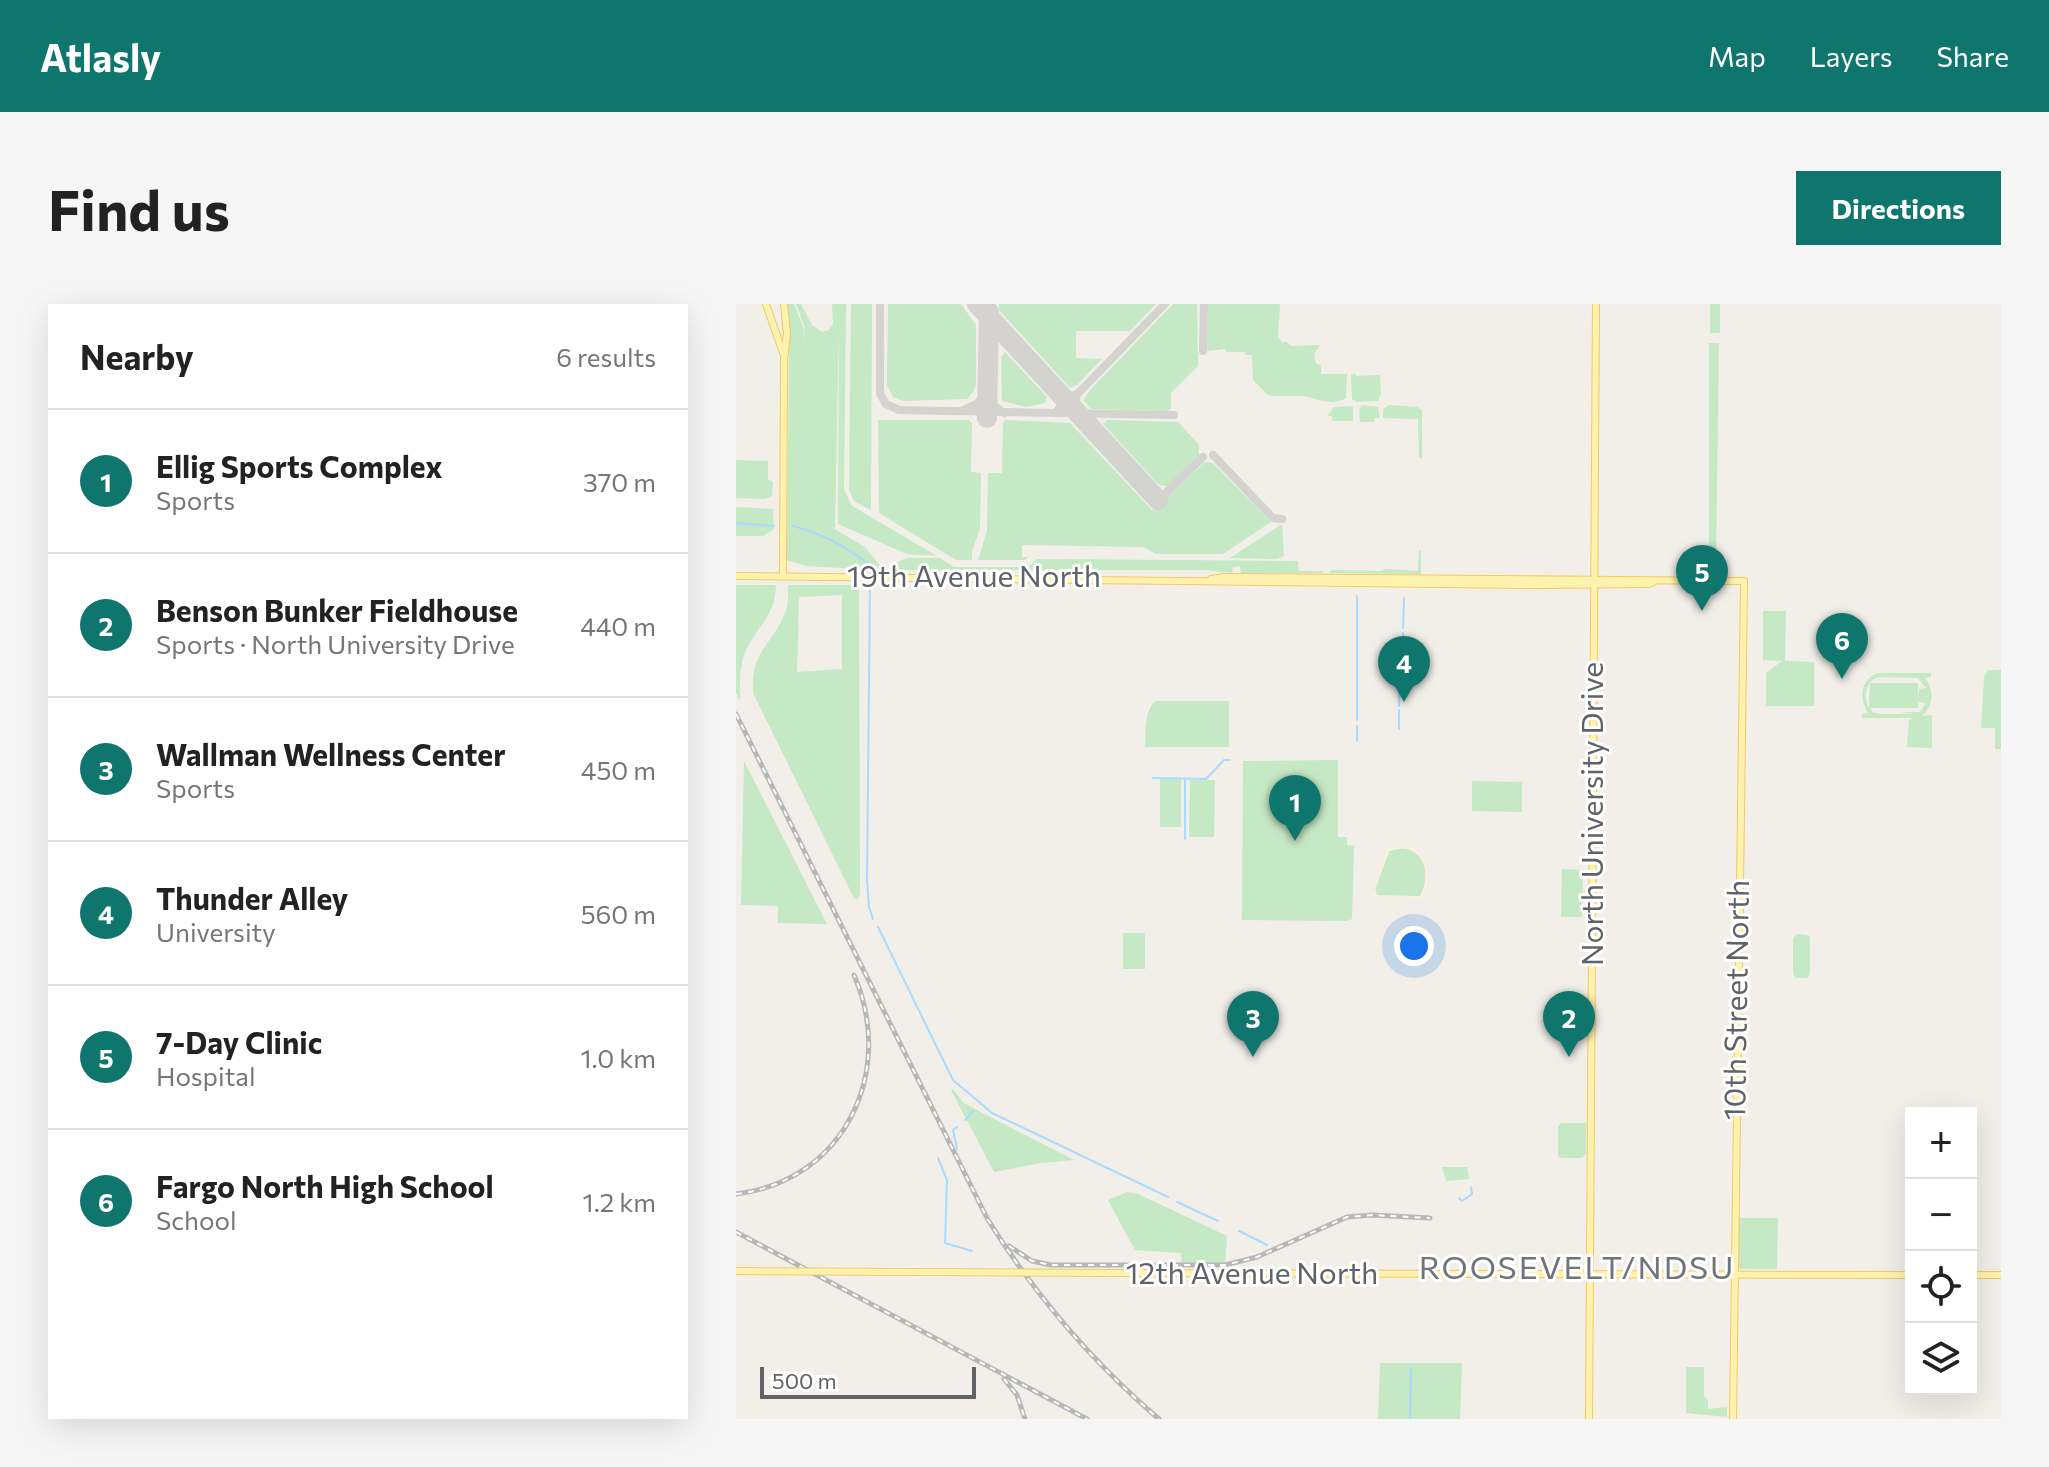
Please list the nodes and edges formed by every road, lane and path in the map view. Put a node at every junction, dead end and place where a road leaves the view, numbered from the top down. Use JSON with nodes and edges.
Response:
{"nodes":[{"id":1,"x":766,"y":304,"type":"edge"},
{"id":2,"x":784,"y":304,"type":"edge"},
{"id":3,"x":1596,"y":304,"type":"edge"},
{"id":4,"x":784,"y":359,"type":"junction"},
{"id":5,"x":736,"y":576,"type":"edge"},
{"id":6,"x":783,"y":576,"type":"junction"},
{"id":7,"x":1502,"y":578,"type":"junction"},
{"id":8,"x":1211,"y":579,"type":"junction"},
{"id":9,"x":1744,"y":581,"type":"joint"},
{"id":10,"x":1594,"y":582,"type":"junction"},
{"id":11,"x":1468,"y":584,"type":"junction"},
{"id":12,"x":736,"y":1271,"type":"edge"},
{"id":13,"x":1590,"y":1275,"type":"junction"},
{"id":14,"x":1733,"y":1275,"type":"junction"},
{"id":15,"x":1905,"y":1275,"type":"edge"},
{"id":16,"x":1977,"y":1275,"type":"edge"},
{"id":17,"x":2001,"y":1275,"type":"edge"},
{"id":18,"x":1589,"y":1419,"type":"edge"},
{"id":19,"x":1733,"y":1419,"type":"edge"}],
"edges":[{"from":1,"to":4,"type":"main road"},
{"from":2,"to":4,"type":"main road"},
{"from":3,"to":10,"type":"main road","name":"North University Drive"},
{"from":4,"to":6,"type":"main road"},
{"from":5,"to":6,"type":"main road","name":"19th Avenue North"},
{"from":6,"to":8,"type":"main road","name":"19th Avenue North"},
{"from":7,"to":8,"type":"main road","name":"19th Avenue North"},
{"from":7,"to":10,"type":"main road","name":"19th Avenue North"},
{"from":7,"to":11,"type":"main road"},
{"from":8,"to":11,"type":"main road","name":"19th Avenue North"},
{"from":9,"to":10,"type":"main road","name":"19th Avenue North"},
{"from":9,"to":14,"type":"main road","name":"10th Street North"},
{"from":10,"to":11,"type":"main road","name":"19th Avenue North"},
{"from":10,"to":13,"type":"main road","name":"North University Drive"},
{"from":12,"to":13,"type":"main road","name":"12th Avenue North","bridge":true},
{"from":13,"to":14,"type":"main road","name":"12th Avenue North"},
{"from":13,"to":18,"type":"main road","name":"North University Drive"},
{"from":14,"to":15,"type":"main road","name":"12th Avenue North"},
{"from":14,"to":19,"type":"main road","name":"10th Street North"},
{"from":16,"to":17,"type":"main road"}]}
